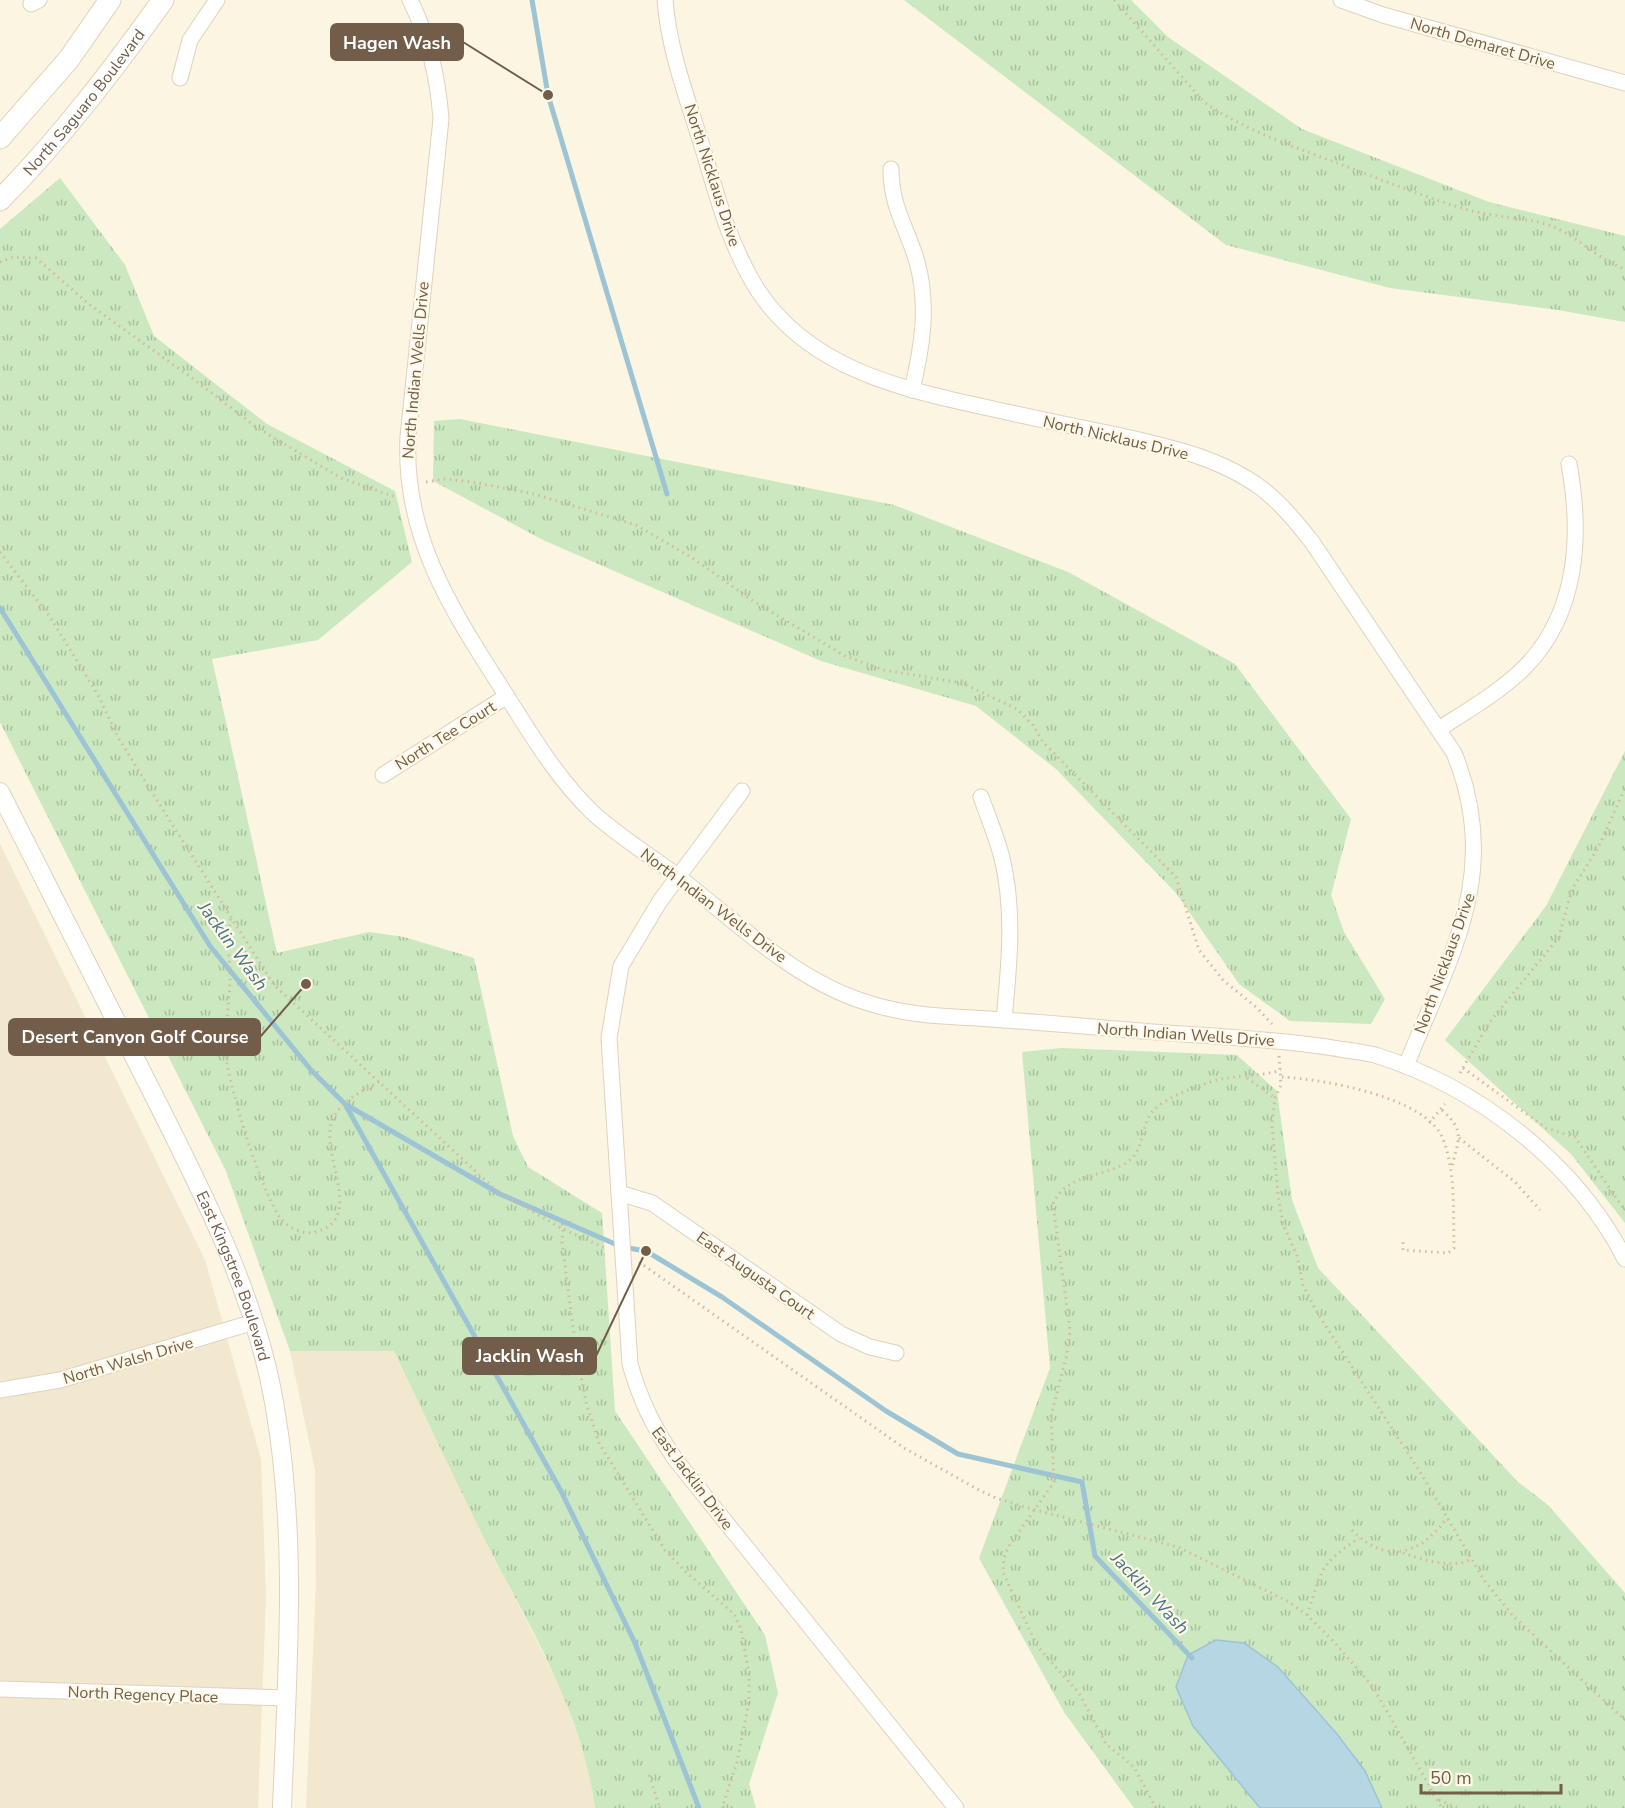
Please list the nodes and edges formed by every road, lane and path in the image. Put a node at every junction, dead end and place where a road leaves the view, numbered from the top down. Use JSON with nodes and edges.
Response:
{"nodes":[{"id":1,"x":110,"y":0,"type":"edge"},
{"id":2,"x":163,"y":0,"type":"edge"},
{"id":3,"x":218,"y":0,"type":"edge"},
{"id":4,"x":410,"y":0,"type":"edge"},
{"id":5,"x":666,"y":0,"type":"edge"},
{"id":6,"x":1114,"y":0,"type":"edge"},
{"id":7,"x":1341,"y":0,"type":"edge"},
{"id":8,"x":180,"y":78,"type":"dead end"},
{"id":9,"x":1625,"y":83,"type":"edge"},
{"id":10,"x":0,"y":138,"type":"edge"},
{"id":11,"x":891,"y":169,"type":"dead end"},
{"id":12,"x":0,"y":200,"type":"edge"},
{"id":13,"x":0,"y":262,"type":"edge"},
{"id":14,"x":1625,"y":269,"type":"edge"},
{"id":15,"x":912,"y":390,"type":"junction"},
{"id":16,"x":1569,"y":464,"type":"dead end"},
{"id":17,"x":410,"y":490,"type":"junction"},
{"id":18,"x":507,"y":696,"type":"junction"},
{"id":19,"x":1439,"y":729,"type":"junction"},
{"id":20,"x":383,"y":775,"type":"dead end"},
{"id":21,"x":1625,"y":788,"type":"edge"},
{"id":22,"x":742,"y":791,"type":"dead end"},
{"id":23,"x":0,"y":792,"type":"edge"},
{"id":24,"x":981,"y":797,"type":"dead end"},
{"id":25,"x":678,"y":877,"type":"junction"},
{"id":26,"x":232,"y":918,"type":"dead end"},
{"id":27,"x":1004,"y":1020,"type":"junction"},
{"id":28,"x":1278,"y":1040,"type":"junction"},
{"id":29,"x":1406,"y":1066,"type":"junction"},
{"id":30,"x":1463,"y":1068,"type":"junction"},
{"id":31,"x":1281,"y":1070,"type":"junction"},
{"id":32,"x":1246,"y":1077,"type":"junction"},
{"id":33,"x":1281,"y":1077,"type":"junction"},
{"id":34,"x":379,"y":1082,"type":"dead end"},
{"id":35,"x":1452,"y":1088,"type":"junction"},
{"id":36,"x":1275,"y":1098,"type":"junction"},
{"id":37,"x":1442,"y":1110,"type":"junction"},
{"id":38,"x":1430,"y":1123,"type":"junction"},
{"id":39,"x":1459,"y":1138,"type":"junction"},
{"id":40,"x":1451,"y":1168,"type":"junction"},
{"id":41,"x":619,"y":1193,"type":"junction"},
{"id":42,"x":1540,"y":1210,"type":"dead end"},
{"id":43,"x":1625,"y":1211,"type":"edge"},
{"id":44,"x":563,"y":1229,"type":"dead end"},
{"id":45,"x":1403,"y":1240,"type":"dead end"},
{"id":46,"x":1625,"y":1259,"type":"edge"},
{"id":47,"x":254,"y":1322,"type":"junction"},
{"id":48,"x":896,"y":1353,"type":"dead end"},
{"id":49,"x":0,"y":1390,"type":"edge"},
{"id":50,"x":1447,"y":1518,"type":"junction"},
{"id":51,"x":1352,"y":1530,"type":"dead end"},
{"id":52,"x":1359,"y":1538,"type":"junction"},
{"id":53,"x":1401,"y":1553,"type":"junction"},
{"id":54,"x":1471,"y":1559,"type":"junction"},
{"id":55,"x":1307,"y":1615,"type":"dead end"},
{"id":56,"x":0,"y":1689,"type":"edge"},
{"id":57,"x":286,"y":1698,"type":"junction"},
{"id":58,"x":1625,"y":1720,"type":"edge"},
{"id":59,"x":649,"y":1775,"type":"dead end"},
{"id":60,"x":1437,"y":1799,"type":"dead end"},
{"id":61,"x":282,"y":1808,"type":"edge"},
{"id":62,"x":660,"y":1808,"type":"edge"},
{"id":63,"x":722,"y":1808,"type":"edge"},
{"id":64,"x":956,"y":1808,"type":"edge"},
{"id":65,"x":1156,"y":1808,"type":"edge"},
{"id":66,"x":1458,"y":1808,"type":"edge"}],
"edges":[{"from":1,"to":10,"type":"main road"},
{"from":2,"to":12,"type":"main road","name":"North Saguaro Boulevard"},
{"from":3,"to":8,"type":"street"},
{"from":4,"to":17,"type":"street","name":"North Indian Wells Drive"},
{"from":5,"to":15,"type":"street","name":"North Nicklaus Drive"},
{"from":6,"to":14,"type":"path"},
{"from":7,"to":9,"type":"street","name":"North Demaret Drive"},
{"from":11,"to":15,"type":"street"},
{"from":13,"to":17,"type":"path"},
{"from":15,"to":19,"type":"street","name":"North Nicklaus Drive"},
{"from":16,"to":19,"type":"street"},
{"from":17,"to":18,"type":"street","name":"North Indian Wells Drive"},
{"from":17,"to":28,"type":"path"},
{"from":18,"to":20,"type":"street","name":"North Tee Court"},
{"from":18,"to":25,"type":"street","name":"North Indian Wells Drive"},
{"from":19,"to":29,"type":"street","name":"North Nicklaus Drive"},
{"from":21,"to":30,"type":"path"},
{"from":22,"to":25,"type":"street","name":"East Jacklin Drive"},
{"from":23,"to":47,"type":"street","name":"East Kingstree Boulevard"},
{"from":24,"to":27,"type":"street"},
{"from":25,"to":27,"type":"street","name":"North Indian Wells Drive"},
{"from":25,"to":41,"type":"street","name":"East Jacklin Drive"},
{"from":26,"to":34,"type":"path"},
{"from":27,"to":28,"type":"street","name":"North Indian Wells Drive"},
{"from":28,"to":29,"type":"street","name":"North Indian Wells Drive"},
{"from":28,"to":31,"type":"path"},
{"from":29,"to":35,"type":"street","name":"North Indian Wells Drive"},
{"from":30,"to":35,"type":"path"},
{"from":30,"to":43,"type":"path"},
{"from":31,"to":32,"type":"path"},
{"from":31,"to":33,"type":"path"},
{"from":32,"to":36,"type":"path"},
{"from":32,"to":65,"type":"path"},
{"from":33,"to":36,"type":"path"},
{"from":33,"to":38,"type":"path"},
{"from":35,"to":37,"type":"path"},
{"from":35,"to":46,"type":"street","name":"North Indian Wells Drive"},
{"from":36,"to":50,"type":"path"},
{"from":37,"to":38,"type":"path"},
{"from":37,"to":39,"type":"path"},
{"from":38,"to":40,"type":"path"},
{"from":39,"to":40,"type":"path"},
{"from":39,"to":42,"type":"path"},
{"from":40,"to":45,"type":"path"},
{"from":41,"to":48,"type":"street","name":"East Augusta Court"},
{"from":41,"to":64,"type":"street","name":"East Jacklin Drive"},
{"from":44,"to":63,"type":"path"},
{"from":47,"to":49,"type":"street","name":"North Walsh Drive"},
{"from":47,"to":57,"type":"street","name":"East Kingstree Boulevard"},
{"from":50,"to":53,"type":"path"},
{"from":50,"to":54,"type":"path"},
{"from":51,"to":52,"type":"path"},
{"from":52,"to":53,"type":"path"},
{"from":52,"to":55,"type":"path"},
{"from":53,"to":54,"type":"path"},
{"from":54,"to":58,"type":"path"},
{"from":56,"to":57,"type":"street","name":"North Regency Place"},
{"from":57,"to":61,"type":"street","name":"East Kingstree Boulevard"},
{"from":59,"to":62,"type":"path"},
{"from":60,"to":66,"type":"path"}]}
